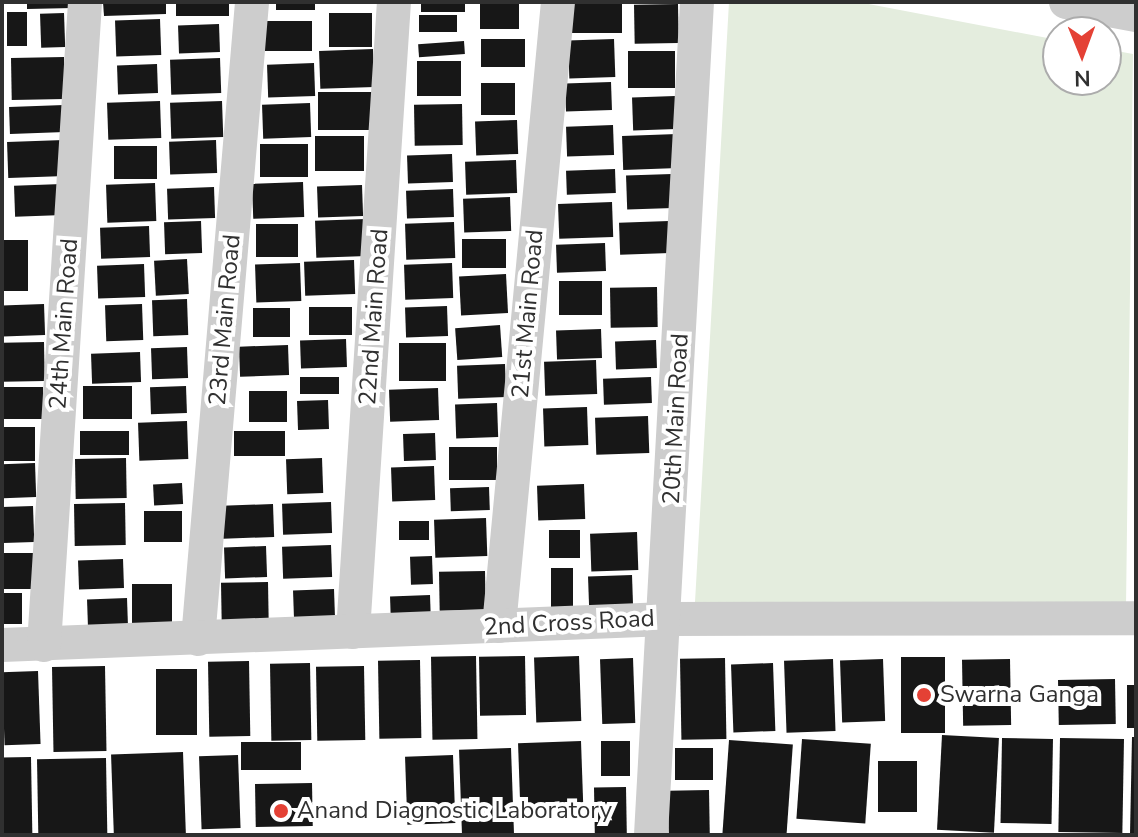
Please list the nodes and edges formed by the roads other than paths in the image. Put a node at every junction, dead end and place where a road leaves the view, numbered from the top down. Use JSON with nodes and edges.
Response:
{"nodes":[{"id":1,"x":85,"y":2,"type":"edge"},
{"id":2,"x":252,"y":2,"type":"edge"},
{"id":3,"x":394,"y":2,"type":"edge"},
{"id":4,"x":558,"y":2,"type":"edge"},
{"id":5,"x":697,"y":2,"type":"edge"},
{"id":6,"x":1066,"y":2,"type":"edge"},
{"id":7,"x":1136,"y":15,"type":"edge"},
{"id":8,"x":1136,"y":618,"type":"edge"},
{"id":9,"x":666,"y":619,"type":"junction"},
{"id":10,"x":499,"y":626,"type":"junction"},
{"id":11,"x":353,"y":632,"type":"junction"},
{"id":12,"x":198,"y":639,"type":"junction"},
{"id":13,"x":2,"y":645,"type":"edge"},
{"id":14,"x":44,"y":645,"type":"junction"},
{"id":15,"x":651,"y":835,"type":"edge"}],
"edges":[{"from":1,"to":14,"type":"street","name":"24th Main Road"},
{"from":2,"to":12,"type":"street","name":"23rd Main Road"},
{"from":3,"to":11,"type":"street","name":"22nd Main Road"},
{"from":4,"to":10,"type":"street","name":"21st Main Road"},
{"from":5,"to":9,"type":"street","name":"20th Main Road"},
{"from":6,"to":7,"type":"street"},
{"from":8,"to":9,"type":"street","name":"2nd Cross Road"},
{"from":9,"to":10,"type":"street","name":"2nd Cross Road"},
{"from":9,"to":15,"type":"street","name":"20th Main Road"},
{"from":10,"to":11,"type":"street","name":"2nd Cross Road"},
{"from":11,"to":12,"type":"street","name":"2nd Cross Road"},
{"from":12,"to":14,"type":"street","name":"2nd Cross Road"},
{"from":13,"to":14,"type":"street","name":"2nd Cross Road"}]}
